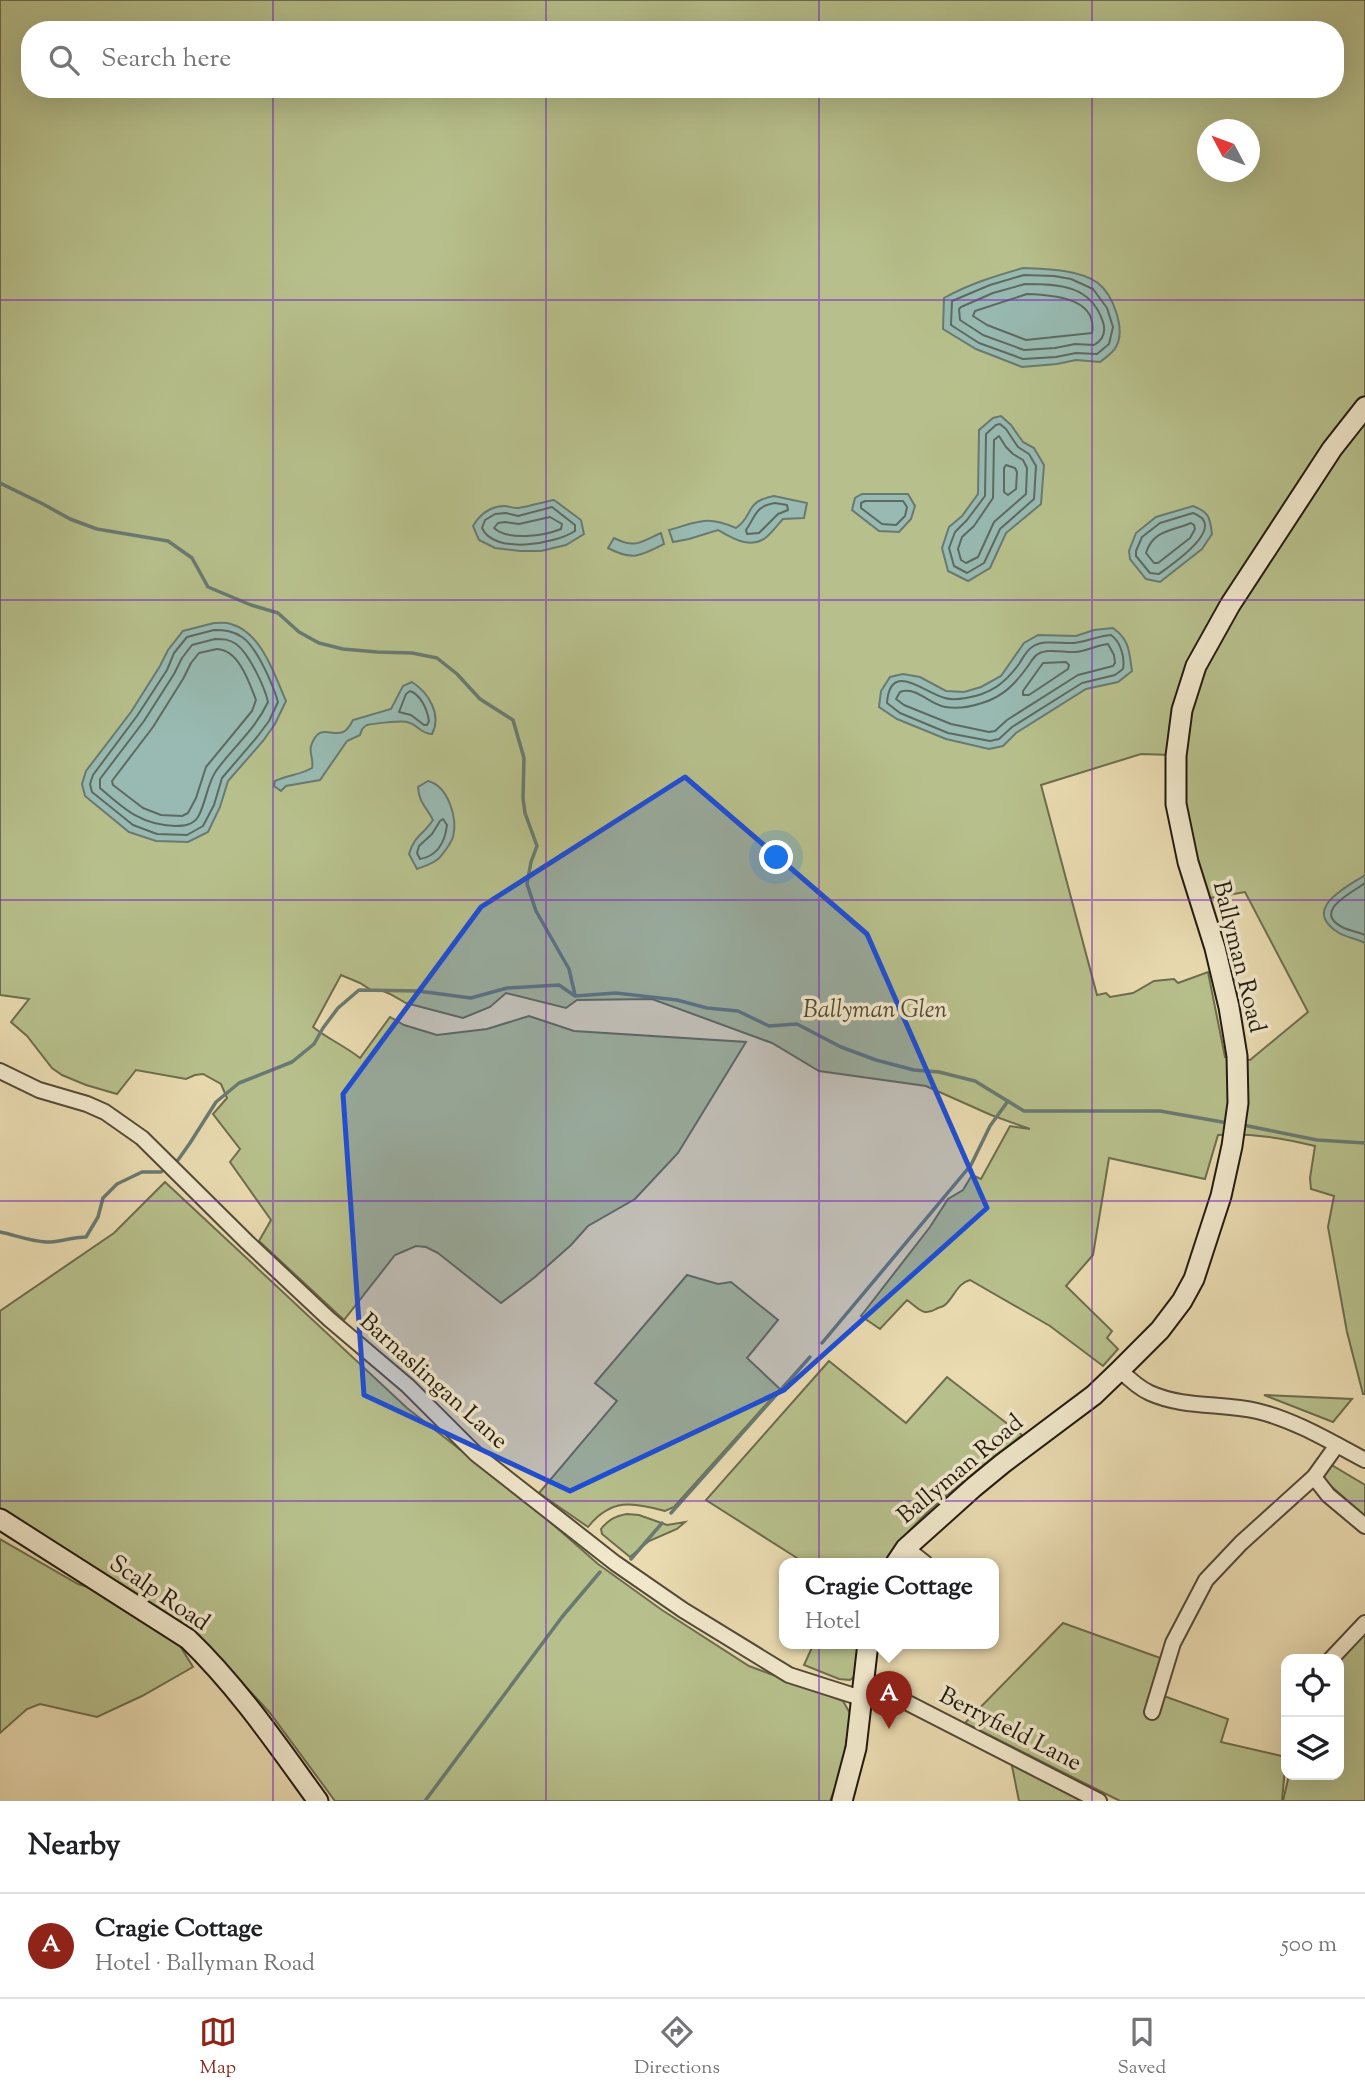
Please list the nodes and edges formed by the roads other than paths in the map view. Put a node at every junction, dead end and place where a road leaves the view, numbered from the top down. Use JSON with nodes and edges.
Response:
{"nodes":[{"id":1,"x":1365,"y":407,"type":"edge"},
{"id":2,"x":0,"y":1071,"type":"edge"},
{"id":3,"x":1120,"y":1370,"type":"junction"},
{"id":4,"x":1337,"y":1445,"type":"junction"},
{"id":5,"x":1365,"y":1460,"type":"edge"},
{"id":6,"x":1314,"y":1476,"type":"junction"},
{"id":7,"x":0,"y":1519,"type":"edge"},
{"id":8,"x":1365,"y":1526,"type":"edge"},
{"id":9,"x":901,"y":1555,"type":"edge"},
{"id":10,"x":1365,"y":1623,"type":"edge"},
{"id":11,"x":867,"y":1649,"type":"edge"},
{"id":12,"x":1336,"y":1654,"type":"edge"},
{"id":13,"x":862,"y":1689,"type":"junction"},
{"id":14,"x":1152,"y":1712,"type":"dead end"},
{"id":15,"x":318,"y":1801,"type":"edge"},
{"id":16,"x":842,"y":1801,"type":"edge"},
{"id":17,"x":1099,"y":1801,"type":"edge"}],
"edges":[{"from":1,"to":3,"type":"street","name":"Ballyman Road"},
{"from":2,"to":13,"type":"street","name":"Barnaslingan Lane"},
{"from":3,"to":4,"type":"street"},
{"from":3,"to":9,"type":"street","name":"Ballyman Road"},
{"from":4,"to":5,"type":"street"},
{"from":4,"to":6,"type":"street"},
{"from":6,"to":8,"type":"street"},
{"from":6,"to":14,"type":"street"},
{"from":7,"to":15,"type":"street","name":"Scalp Road"},
{"from":10,"to":12,"type":"street"},
{"from":11,"to":13,"type":"street"},
{"from":13,"to":16,"type":"street"},
{"from":13,"to":17,"type":"street","name":"Berryfield Lane"}]}
